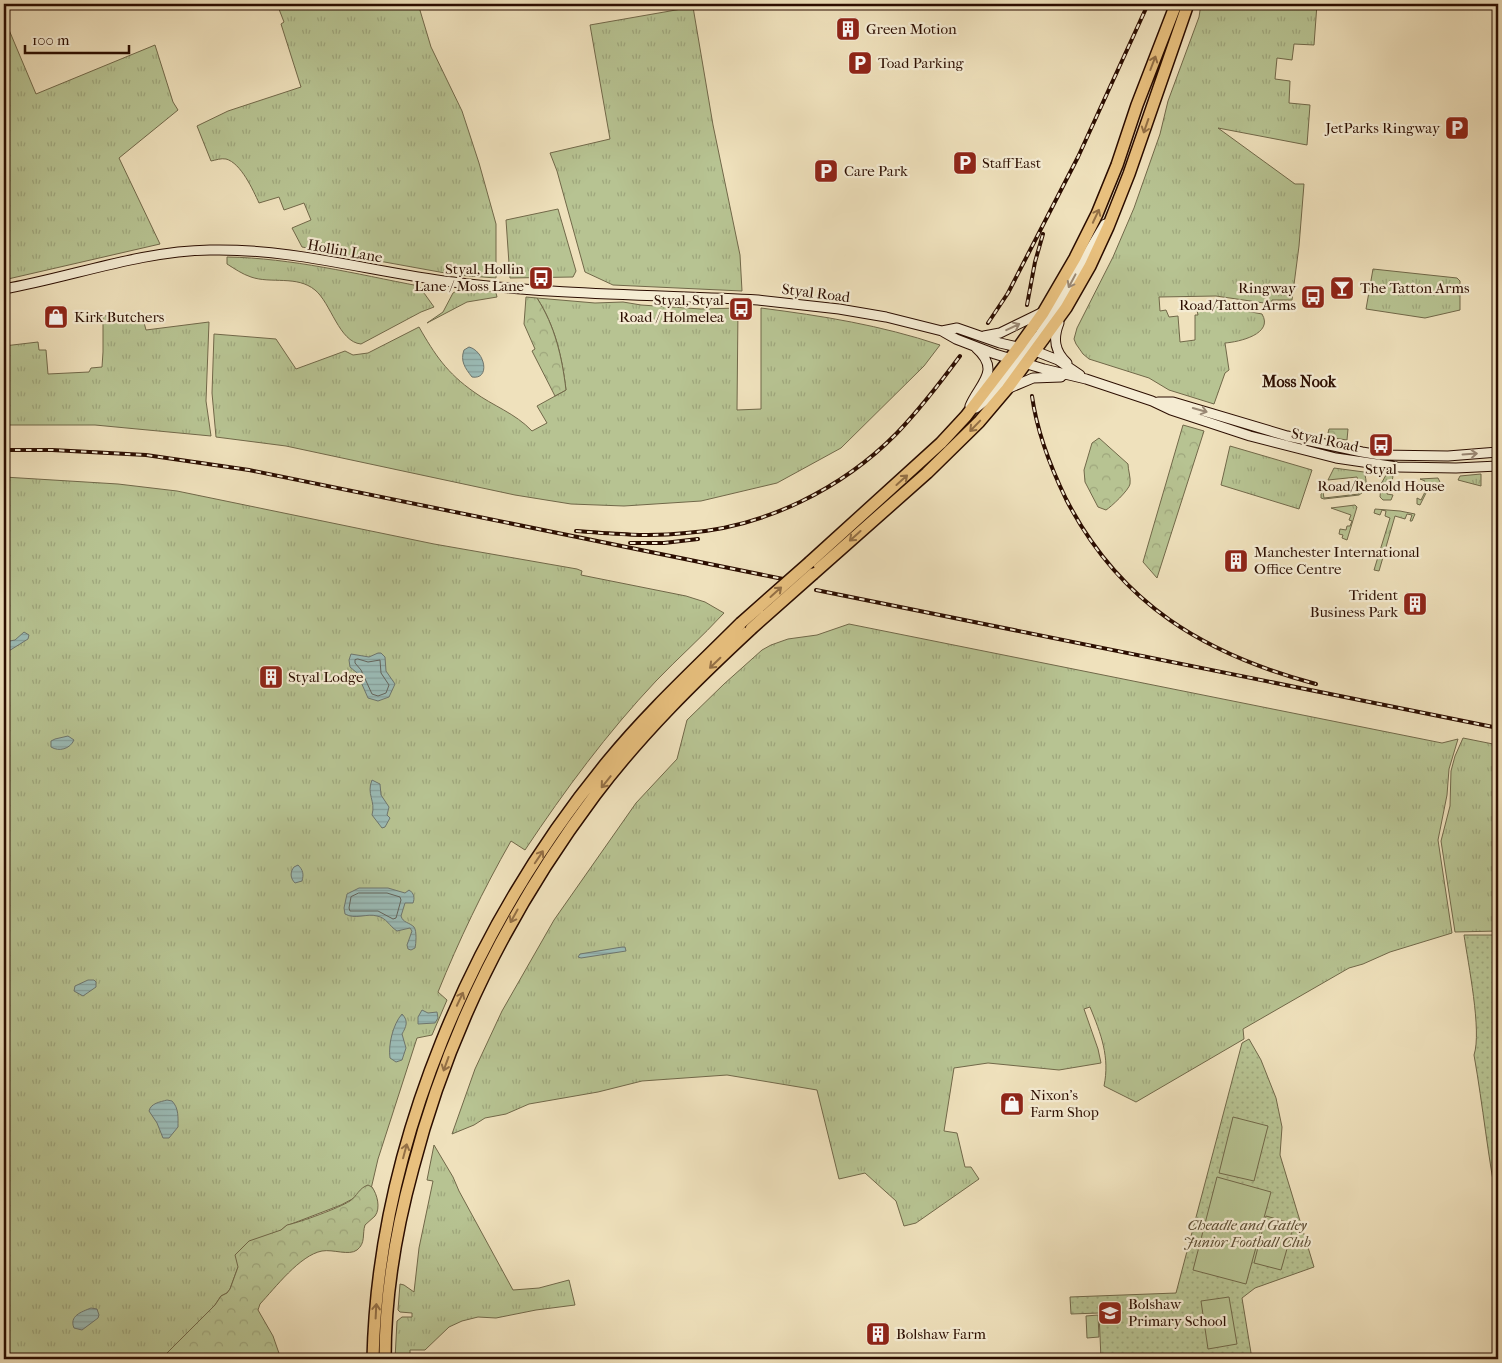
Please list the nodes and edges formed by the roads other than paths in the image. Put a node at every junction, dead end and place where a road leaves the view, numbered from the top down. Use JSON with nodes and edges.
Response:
{"nodes":[{"id":1,"x":1176,"y":4,"type":"edge"},
{"id":2,"x":1188,"y":4,"type":"edge"},
{"id":3,"x":1115,"y":209,"type":"junction"},
{"id":4,"x":4,"y":289,"type":"edge"},
{"id":5,"x":684,"y":297,"type":"joint"},
{"id":6,"x":1066,"y":308,"type":"junction"},
{"id":7,"x":1043,"y":312,"type":"junction"},
{"id":8,"x":942,"y":331,"type":"junction"},
{"id":9,"x":982,"y":336,"type":"junction"},
{"id":10,"x":973,"y":346,"type":"junction"},
{"id":11,"x":1027,"y":350,"type":"junction"},
{"id":12,"x":1018,"y":361,"type":"junction"},
{"id":13,"x":1086,"y":379,"type":"junction"},
{"id":14,"x":1007,"y":389,"type":"junction"},
{"id":15,"x":1152,"y":402,"type":"junction"},
{"id":16,"x":966,"y":416,"type":"junction"},
{"id":17,"x":1498,"y":452,"type":"edge"},
{"id":18,"x":1498,"y":466,"type":"edge"},
{"id":19,"x":746,"y":626,"type":"junction"},
{"id":20,"x":373,"y":1359,"type":"edge"},
{"id":21,"x":385,"y":1359,"type":"edge"}],
"edges":[{"from":7,"to":1,"type":"highway","one_way":true},
{"from":2,"to":3,"type":"highway","one_way":true},
{"from":3,"to":6,"type":"highway"},
{"from":3,"to":11,"type":"main road","one_way":true},
{"from":4,"to":5,"type":"main road","name":"Hollin Lane"},
{"from":5,"to":8,"type":"main road","name":"Styal Road"},
{"from":6,"to":11,"type":"highway"},
{"from":6,"to":13,"type":"main road"},
{"from":9,"to":7,"type":"main road","one_way":true},
{"from":7,"to":11,"type":"highway"},
{"from":8,"to":9,"type":"main road","name":"Styal Road"},
{"from":8,"to":10,"type":"main road","name":"Styal Road"},
{"from":9,"to":11,"type":"main road","name":"Styal Road"},
{"from":10,"to":12,"type":"main road","name":"Styal Road"},
{"from":10,"to":16,"type":"main road"},
{"from":11,"to":12,"type":"highway"},
{"from":11,"to":12,"type":"highway"},
{"from":11,"to":13,"type":"main road","name":"Styal Road"},
{"from":12,"to":13,"type":"main road","name":"Styal Road"},
{"from":12,"to":14,"type":"highway"},
{"from":12,"to":16,"type":"highway"},
{"from":13,"to":14,"type":"main road"},
{"from":13,"to":15,"type":"main road","name":"Styal Road"},
{"from":14,"to":19,"type":"highway","one_way":true,"bridge":true},
{"from":15,"to":17,"type":"main road","name":"Styal Road","one_way":true},
{"from":15,"to":18,"type":"main road","name":"Styal Road"},
{"from":19,"to":16,"type":"highway","one_way":true,"bridge":true},
{"from":20,"to":19,"type":"highway","one_way":true},
{"from":19,"to":21,"type":"highway","one_way":true}]}
